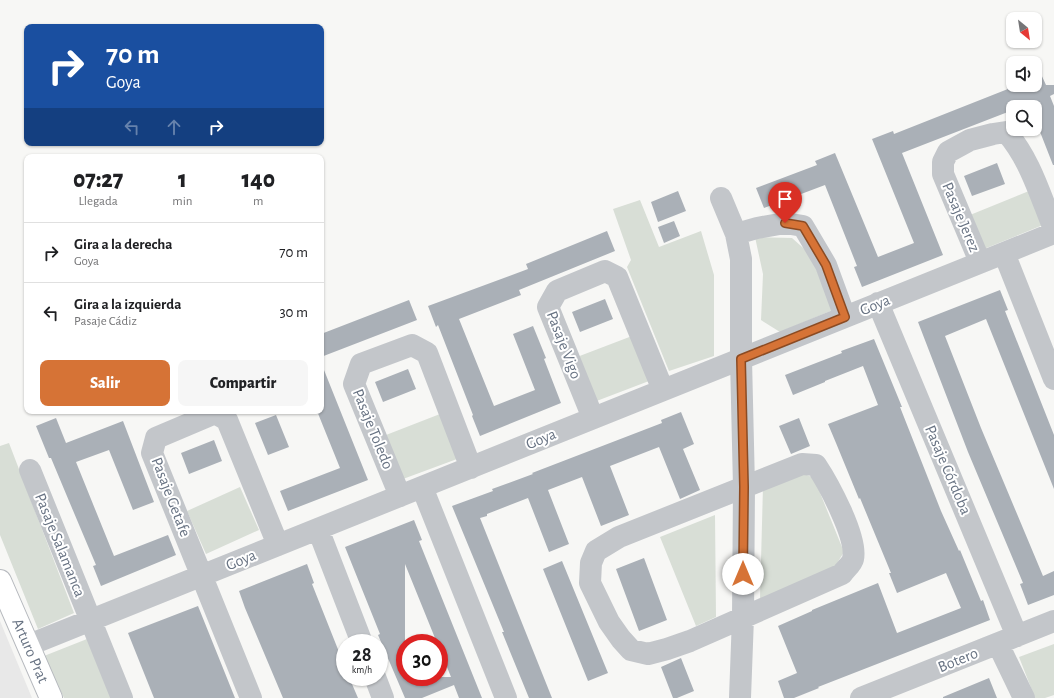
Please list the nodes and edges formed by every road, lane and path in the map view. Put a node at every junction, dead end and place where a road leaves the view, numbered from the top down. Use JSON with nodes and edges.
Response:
{"nodes":[{"id":1,"x":721,"y":198,"type":"dead end"},
{"id":2,"x":1054,"y":229,"type":"edge"},
{"id":3,"x":1054,"y":233,"type":"edge"},
{"id":4,"x":736,"y":234,"type":"junction"},
{"id":5,"x":1004,"y":253,"type":"junction"},
{"id":6,"x":980,"y":262,"type":"junction"},
{"id":7,"x":878,"y":303,"type":"junction"},
{"id":8,"x":845,"y":317,"type":"junction"},
{"id":9,"x":741,"y":359,"type":"junction"},
{"id":10,"x":1054,"y":379,"type":"edge"},
{"id":11,"x":663,"y":390,"type":"junction"},
{"id":12,"x":213,"y":414,"type":"edge"},
{"id":13,"x":217,"y":414,"type":"edge"},
{"id":14,"x":593,"y":418,"type":"junction"},
{"id":15,"x":471,"y":468,"type":"junction"},
{"id":16,"x":30,"y":470,"type":"dead end"},
{"id":17,"x":422,"y":487,"type":"junction"},
{"id":18,"x":744,"y":487,"type":"junction"},
{"id":19,"x":400,"y":496,"type":"junction"},
{"id":20,"x":318,"y":529,"type":"junction"},
{"id":21,"x":278,"y":545,"type":"junction"},
{"id":22,"x":202,"y":576,"type":"junction"},
{"id":23,"x":0,"y":580,"type":"edge"},
{"id":24,"x":743,"y":617,"type":"junction"},
{"id":25,"x":91,"y":621,"type":"junction"},
{"id":26,"x":1054,"y":621,"type":"edge"},
{"id":27,"x":359,"y":634,"type":"edge"},
{"id":28,"x":1008,"y":640,"type":"junction"},
{"id":29,"x":29,"y":645,"type":"junction"},
{"id":30,"x":378,"y":686,"type":"edge"},
{"id":31,"x":873,"y":696,"type":"edge"},
{"id":32,"x":51,"y":698,"type":"edge"},
{"id":33,"x":122,"y":698,"type":"edge"},
{"id":34,"x":251,"y":698,"type":"edge"},
{"id":35,"x":383,"y":698,"type":"edge"},
{"id":36,"x":506,"y":698,"type":"edge"},
{"id":37,"x":740,"y":698,"type":"edge"},
{"id":38,"x":1024,"y":698,"type":"edge"}],
"edges":[{"from":1,"to":4,"type":"street"},
{"from":2,"to":6,"type":"street","name":"Pasaje Jerez"},
{"from":3,"to":5,"type":"street","name":"Goya"},
{"from":4,"to":8,"type":"street"},
{"from":4,"to":9,"type":"street"},
{"from":5,"to":6,"type":"street","name":"Goya"},
{"from":5,"to":10,"type":"street"},
{"from":6,"to":7,"type":"street","name":"Goya"},
{"from":7,"to":8,"type":"street","name":"Goya"},
{"from":7,"to":28,"type":"street","name":"Pasaje Córdoba"},
{"from":8,"to":9,"type":"street","name":"Goya"},
{"from":9,"to":11,"type":"street","name":"Goya"},
{"from":9,"to":18,"type":"street"},
{"from":11,"to":14,"type":"street","name":"Goya"},
{"from":11,"to":14,"type":"street","name":"Pasaje Vigo"},
{"from":12,"to":22,"type":"street","name":"Pasaje Getafe"},
{"from":13,"to":21,"type":"street","name":"Pasaje Getafe"},
{"from":14,"to":15,"type":"street","name":"Goya"},
{"from":15,"to":17,"type":"street","name":"Goya"},
{"from":15,"to":19,"type":"street","name":"Pasaje Toledo"},
{"from":16,"to":25,"type":"street","name":"Pasaje Salamanca"},
{"from":17,"to":19,"type":"street","name":"Goya"},
{"from":17,"to":36,"type":"street"},
{"from":18,"to":24,"type":"street"},
{"from":18,"to":24,"type":"street"},
{"from":18,"to":24,"type":"street"},
{"from":19,"to":20,"type":"street","name":"Goya"},
{"from":20,"to":21,"type":"street","name":"Goya"},
{"from":20,"to":27,"type":"street"},
{"from":21,"to":22,"type":"street","name":"Goya"},
{"from":22,"to":25,"type":"street","name":"Goya"},
{"from":22,"to":34,"type":"street"},
{"from":23,"to":29,"type":"street","name":"Arturo Prat"},
{"from":24,"to":37,"type":"street"},
{"from":25,"to":29,"type":"street","name":"Goya"},
{"from":25,"to":33,"type":"street","name":"Pasaje Salamanca"},
{"from":26,"to":28,"type":"street","name":"Botero"},
{"from":28,"to":31,"type":"street","name":"Botero"},
{"from":28,"to":38,"type":"street","name":"Pasaje Córdoba"},
{"from":29,"to":32,"type":"street","name":"Arturo Prat"},
{"from":30,"to":35,"type":"street"}]}
